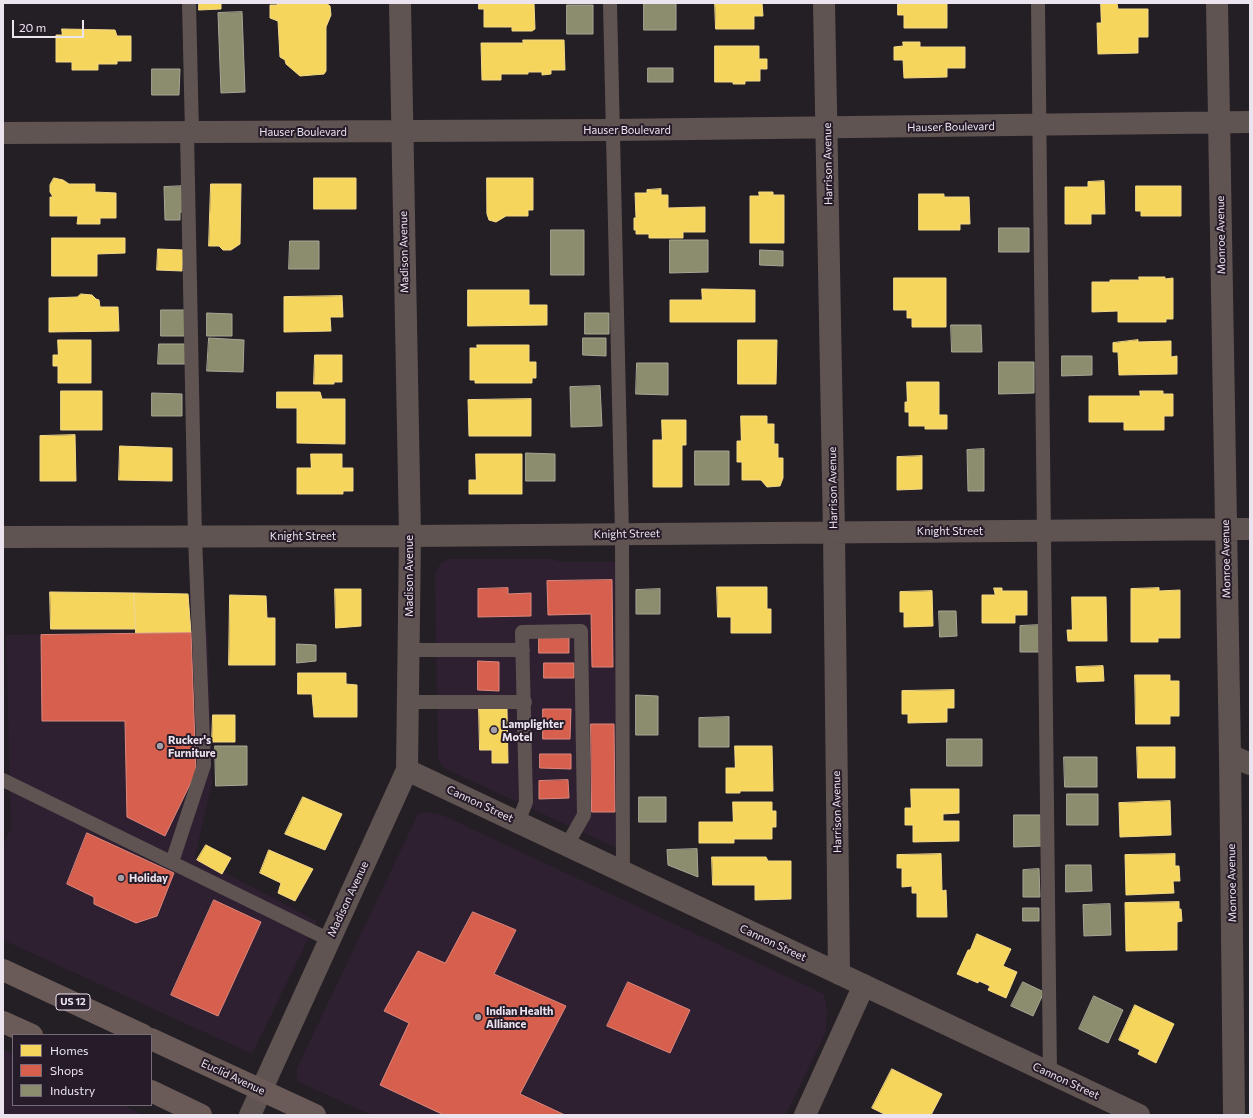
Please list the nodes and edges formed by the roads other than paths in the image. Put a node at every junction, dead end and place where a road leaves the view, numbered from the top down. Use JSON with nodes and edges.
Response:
{"nodes":[{"id":1,"x":189,"y":3,"type":"edge"},
{"id":2,"x":400,"y":3,"type":"edge"},
{"id":3,"x":610,"y":3,"type":"edge"},
{"id":4,"x":824,"y":3,"type":"edge"},
{"id":5,"x":1038,"y":3,"type":"edge"},
{"id":6,"x":1217,"y":3,"type":"edge"},
{"id":7,"x":1250,"y":122,"type":"edge"},
{"id":8,"x":1220,"y":123,"type":"junction"},
{"id":9,"x":1039,"y":126,"type":"junction"},
{"id":10,"x":827,"y":128,"type":"junction"},
{"id":11,"x":612,"y":130,"type":"junction"},
{"id":12,"x":401,"y":132,"type":"junction"},
{"id":13,"x":3,"y":133,"type":"edge"},
{"id":14,"x":190,"y":133,"type":"junction"},
{"id":15,"x":1225,"y":529,"type":"junction"},
{"id":16,"x":1250,"y":529,"type":"edge"},
{"id":17,"x":1044,"y":530,"type":"junction"},
{"id":18,"x":834,"y":532,"type":"junction"},
{"id":19,"x":622,"y":534,"type":"junction"},
{"id":20,"x":195,"y":536,"type":"junction"},
{"id":21,"x":410,"y":536,"type":"junction"},
{"id":22,"x":3,"y":537,"type":"edge"},
{"id":23,"x":409,"y":650,"type":"junction"},
{"id":24,"x":523,"y":650,"type":"junction"},
{"id":25,"x":408,"y":702,"type":"junction"},
{"id":26,"x":525,"y":702,"type":"junction"},
{"id":27,"x":1230,"y":755,"type":"junction"},
{"id":28,"x":1250,"y":764,"type":"edge"},
{"id":29,"x":408,"y":770,"type":"junction"},
{"id":30,"x":3,"y":780,"type":"edge"},
{"id":31,"x":518,"y":822,"type":"junction"},
{"id":32,"x":567,"y":846,"type":"junction"},
{"id":33,"x":172,"y":862,"type":"junction"},
{"id":34,"x":624,"y":872,"type":"junction"},
{"id":35,"x":330,"y":940,"type":"junction"},
{"id":36,"x":3,"y":970,"type":"edge"},
{"id":37,"x":839,"y":974,"type":"junction"},
{"id":38,"x":864,"y":985,"type":"junction"},
{"id":39,"x":3,"y":1022,"type":"edge"},
{"id":40,"x":30,"y":1034,"type":"edge"},
{"id":41,"x":141,"y":1034,"type":"edge"},
{"id":42,"x":152,"y":1039,"type":"edge"},
{"id":43,"x":1050,"y":1073,"type":"junction"},
{"id":44,"x":261,"y":1090,"type":"junction"},
{"id":45,"x":152,"y":1091,"type":"edge"},
{"id":46,"x":201,"y":1115,"type":"edge"},
{"id":47,"x":250,"y":1115,"type":"edge"},
{"id":48,"x":315,"y":1115,"type":"edge"},
{"id":49,"x":805,"y":1115,"type":"edge"},
{"id":50,"x":1139,"y":1115,"type":"edge"},
{"id":51,"x":1234,"y":1115,"type":"edge"}],
"edges":[{"from":1,"to":14,"type":"lane"},
{"from":2,"to":12,"type":"street","name":"Madison Avenue"},
{"from":3,"to":11,"type":"lane"},
{"from":4,"to":10,"type":"street","name":"Harrison Avenue"},
{"from":5,"to":9,"type":"lane"},
{"from":6,"to":8,"type":"street","name":"Monroe Avenue"},
{"from":7,"to":8,"type":"street","name":"Hauser Boulevard"},
{"from":8,"to":9,"type":"street","name":"Hauser Boulevard"},
{"from":8,"to":15,"type":"street","name":"Monroe Avenue"},
{"from":9,"to":10,"type":"street","name":"Hauser Boulevard"},
{"from":9,"to":17,"type":"lane"},
{"from":10,"to":11,"type":"street","name":"Hauser Boulevard"},
{"from":10,"to":18,"type":"street","name":"Harrison Avenue"},
{"from":11,"to":12,"type":"street","name":"Hauser Boulevard"},
{"from":11,"to":19,"type":"lane"},
{"from":12,"to":14,"type":"street","name":"Hauser Boulevard"},
{"from":12,"to":21,"type":"street","name":"Madison Avenue"},
{"from":13,"to":14,"type":"street","name":"Hauser Boulevard"},
{"from":14,"to":20,"type":"lane"},
{"from":15,"to":16,"type":"street","name":"Knight Street"},
{"from":15,"to":17,"type":"street","name":"Knight Street"},
{"from":15,"to":27,"type":"street","name":"Monroe Avenue"},
{"from":17,"to":18,"type":"street","name":"Knight Street"},
{"from":17,"to":43,"type":"lane"},
{"from":18,"to":19,"type":"street","name":"Knight Street"},
{"from":18,"to":37,"type":"street","name":"Harrison Avenue"},
{"from":19,"to":21,"type":"street","name":"Knight Street"},
{"from":19,"to":34,"type":"lane"},
{"from":20,"to":21,"type":"street","name":"Knight Street"},
{"from":20,"to":22,"type":"street","name":"Knight Street"},
{"from":20,"to":33,"type":"lane"},
{"from":21,"to":23,"type":"street","name":"Madison Avenue"},
{"from":23,"to":24,"type":"lane"},
{"from":23,"to":25,"type":"street","name":"Madison Avenue"},
{"from":24,"to":26,"type":"lane"},
{"from":24,"to":32,"type":"lane"},
{"from":25,"to":26,"type":"lane"},
{"from":25,"to":29,"type":"street","name":"Madison Avenue"},
{"from":26,"to":31,"type":"lane"},
{"from":27,"to":28,"type":"street"},
{"from":27,"to":51,"type":"street","name":"Monroe Avenue"},
{"from":29,"to":31,"type":"street","name":"Cannon Street"},
{"from":29,"to":35,"type":"street","name":"Madison Avenue"},
{"from":30,"to":33,"type":"lane"},
{"from":31,"to":32,"type":"street","name":"Cannon Street"},
{"from":32,"to":34,"type":"street","name":"Cannon Street"},
{"from":33,"to":35,"type":"lane"},
{"from":34,"to":37,"type":"street","name":"Cannon Street"},
{"from":35,"to":44,"type":"street","name":"Madison Avenue"},
{"from":36,"to":41,"type":"highway","number":"US 12"},
{"from":37,"to":38,"type":"street","name":"Cannon Street"},
{"from":38,"to":43,"type":"street","name":"Cannon Street"},
{"from":38,"to":49,"type":"street"},
{"from":39,"to":40,"type":"highway"},
{"from":42,"to":44,"type":"highway","name":"Euclid Avenue"},
{"from":43,"to":50,"type":"street","name":"Cannon Street"},
{"from":44,"to":47,"type":"street","name":"Madison Avenue"},
{"from":44,"to":48,"type":"highway","name":"Euclid Avenue"},
{"from":45,"to":46,"type":"highway"}]}
